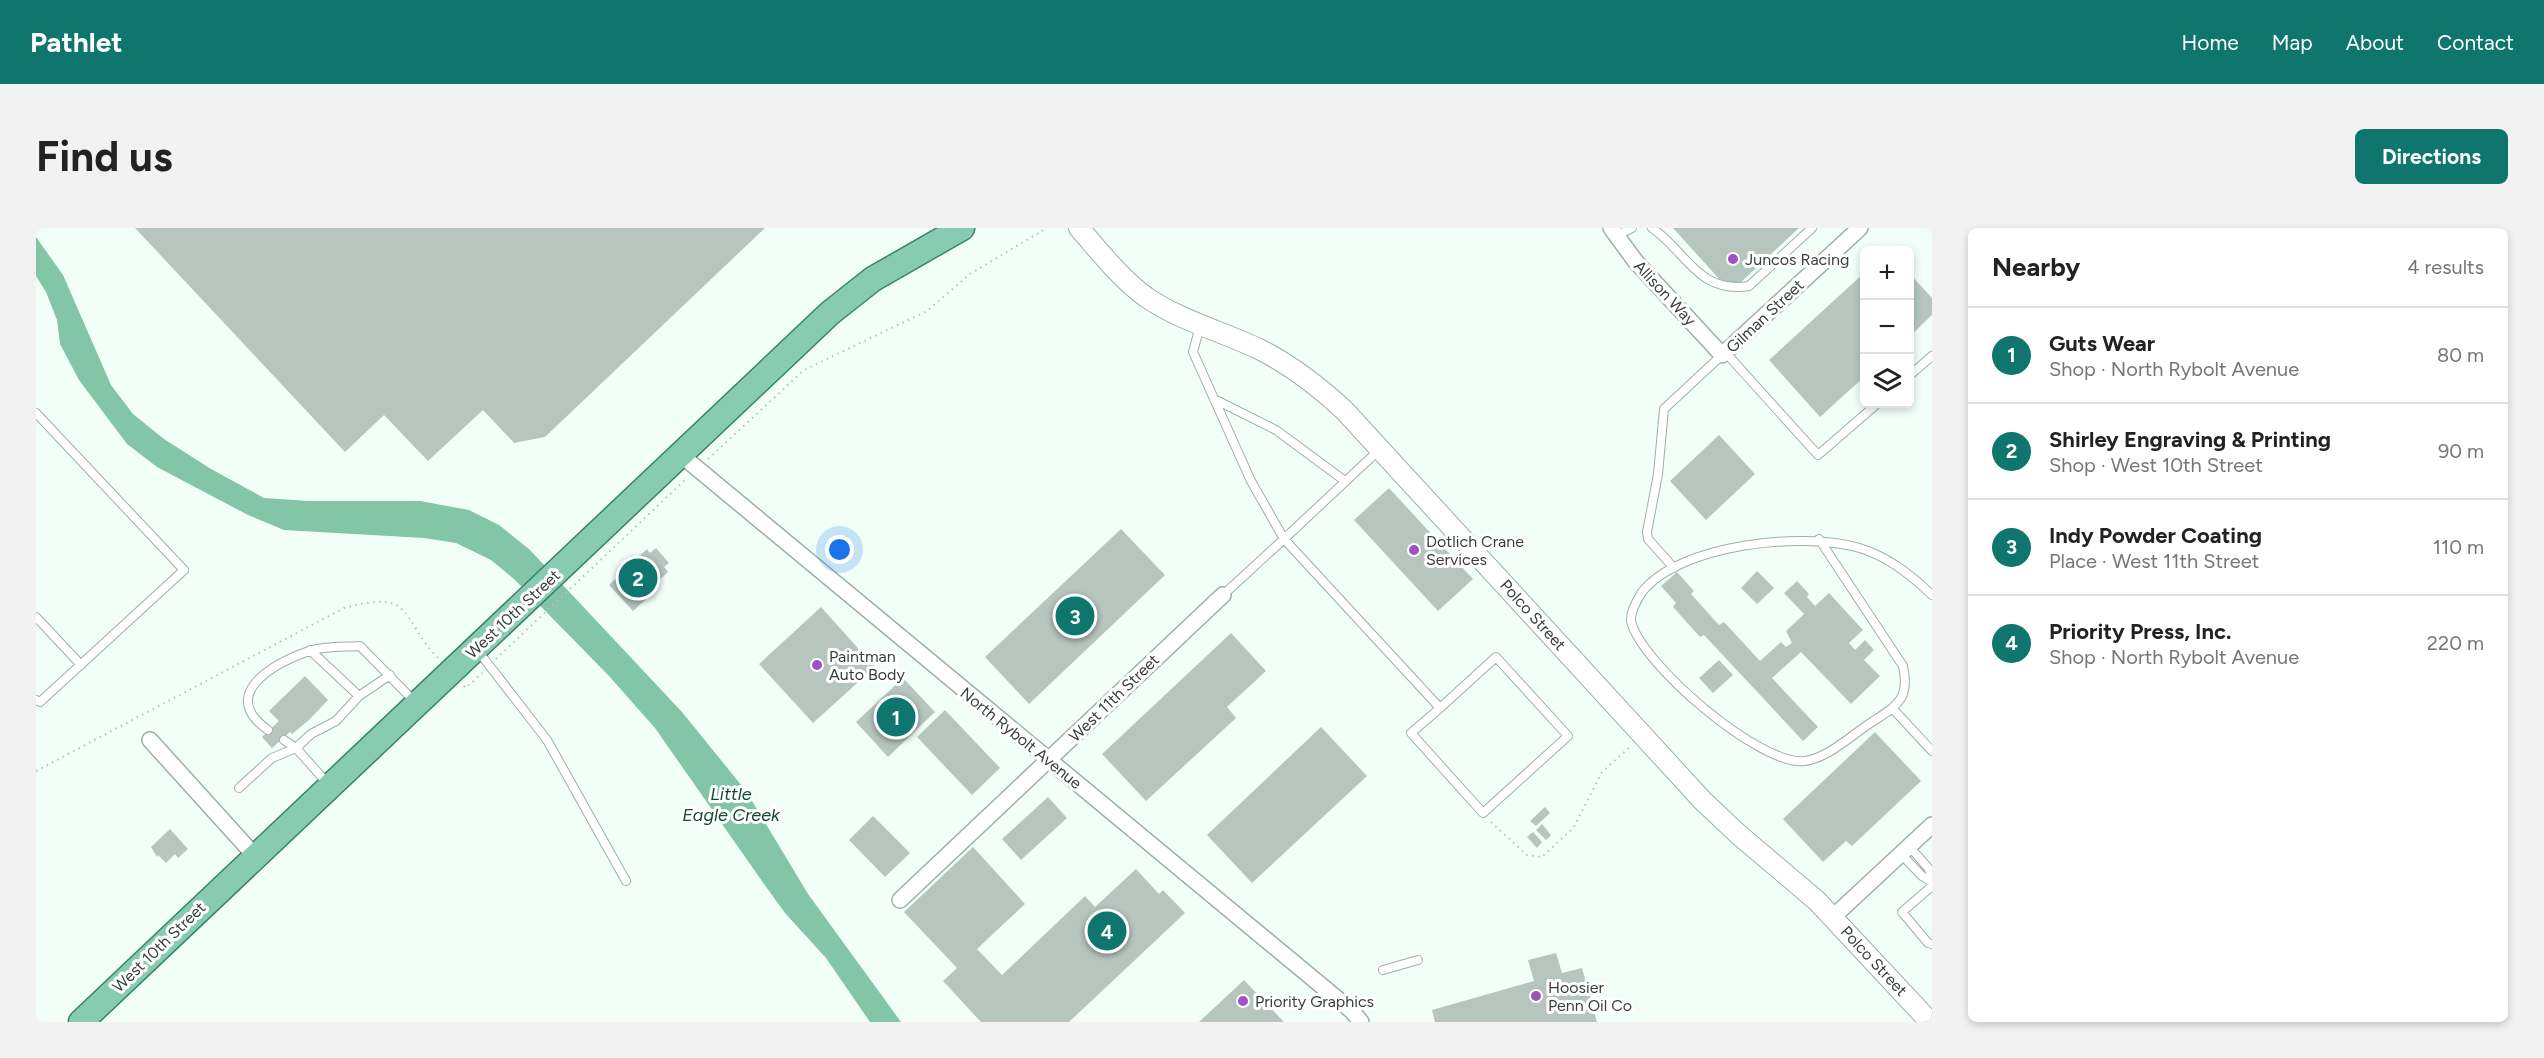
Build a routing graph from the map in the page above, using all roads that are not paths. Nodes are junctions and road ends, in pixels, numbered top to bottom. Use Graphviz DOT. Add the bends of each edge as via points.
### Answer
graph roads {
  1 [pos="962,228"];
  2 [pos="1079,228"];
  3 [pos="1632,228"];
  4 [pos="1652,228"];
  5 [pos="1812,228"];
  6 [pos="1860,228"];
  7 [pos="1613,232"];
  8 [pos="1200,326"];
  9 [pos="1724,354"];
  10 [pos="1932,356"];
  11 [pos="1914,372"];
  12 [pos="1214,399"];
  13 [pos="1872,408"];
  14 [pos="36,413"];
  15 [pos="1380,449"];
  16 [pos="689,462"];
  17 [pos="1346,482"];
  18 [pos="1284,539"];
  19 [pos="1819,539"];
  20 [pos="1674,568"];
  21 [pos="1223,595"];
  22 [pos="1932,595"];
  23 [pos="36,616"];
  24 [pos="476,648"];
  25 [pos="310,650"];
  26 [pos="81,665"];
  27 [pos="390,675"];
  28 [pos="360,696"];
  29 [pos="36,700"];
  30 [pos="417,704"];
  31 [pos="1440,708"];
  32 [pos="1893,709"];
  33 [pos="268,730"];
  34 [pos="150,740"];
  35 [pos="284,740"];
  36 [pos="296,748"];
  37 [pos="1932,751"];
  38 [pos="1048,760"];
  39 [pos="330,786"];
  40 [pos="239,788"];
  41 [pos="1932,825"];
  42 [pos="1905,850"];
  43 [pos="255,856"];
  44 [pos="1932,877"];
  45 [pos="626,881"];
  46 [pos="1932,884"];
  47 [pos="900,900"];
  48 [pos="1833,917"];
  49 [pos="1932,944"];
  50 [pos="1418,960"];
  51 [pos="1383,970"];
  52 [pos="1930,1018"];
  53 [pos="81,1022"];
  54 [pos="1361,1022"];
  1 -- 16 [label="main road, West 10th Street" via="873,279 830,313"];
  2 -- 8 [label="street, Polco Street" via="1136,289"];
  3 -- 7 [label="lane"];
  4 -- 5 [label="lane" via="1703,278 1735,288 1749,286"];
  6 -- 9 [label="street, Gilman Street"];
  7 -- 9 [label="street, Allison Way" via="1636,262"];
  8 -- 12 [label="lane" via="1193,352"];
  8 -- 15 [label="street, Polco Street" via="1256,348 1300,374 1344,411"];
  9 -- 13 [label="lane" via="1818,454"];
  9 -- 20 [label="lane" via="1664,409 1647,532 1648,539"];
  10 -- 11 [label="lane"];
  12 -- 17 [label="lane" via="1276,430"];
  12 -- 18 [label="lane" via="1251,481"];
  14 -- 26 [label="lane" via="184,570"];
  15 -- 17 [label="lane"];
  15 -- 48 [label="street, Polco Street" via="1722,820"];
  16 -- 24 [label="main road, West 10th Street" via="502,638"];
  16 -- 38 [label="street, North Rybolt Avenue"];
  17 -- 18 [label="lane"];
  18 -- 21 [label="lane"];
  18 -- 31 [label="lane"];
  19 -- 20 [label="lane" via="1756,543 1696,557"];
  19 -- 22 [label="lane" via="1857,547 1887,560"];
  19 -- 32 [label="lane" via="1903,666 1907,684"];
  20 -- 32 [label="lane" via="1644,590 1636,601 1631,618 1635,634 1693,699 1746,741 1778,758 1805,761 1823,754"];
  21 -- 38 [label="street, West 11th Street"];
  23 -- 26 [label="lane"];
  24 -- 30 [label="main road, West 10th Street"];
  24 -- 45 [label="lane" via="547,740"];
  25 -- 27 [label="lane" via="360,646"];
  25 -- 28 [label="lane"];
  25 -- 33 [label="lane" via="266,674 249,690 251,708"];
  26 -- 29 [label="lane" via="40,702"];
  27 -- 28 [label="lane"];
  27 -- 30 [label="lane"];
  28 -- 36 [label="lane" via="345,714"];
  30 -- 39 [label="main road, West 10th Street"];
  31 -- 31 [label="lane" via="1496,657 1568,736 1483,813 1411,733"];
  32 -- 37 [label="lane"];
  34 -- 43 [label="street"];
  35 -- 36 [label="lane"];
  36 -- 39 [label="lane"];
  36 -- 40 [label="lane" via="272,758"];
  38 -- 47 [label="street, West 11th Street"];
  38 -- 54 [label="street, North Rybolt Avenue"];
  39 -- 43 [label="main road, West 10th Street"];
  41 -- 42 [label="street"];
  42 -- 44 [label="lane" via="1929,869"];
  42 -- 46 [label="lane"];
  42 -- 48 [label="street"];
  43 -- 53 [label="main road, West 10th Street"];
  46 -- 49 [label="lane" via="1902,912"];
  48 -- 52 [label="street, Polco Street"];
  50 -- 51 [label="lane"];
}
